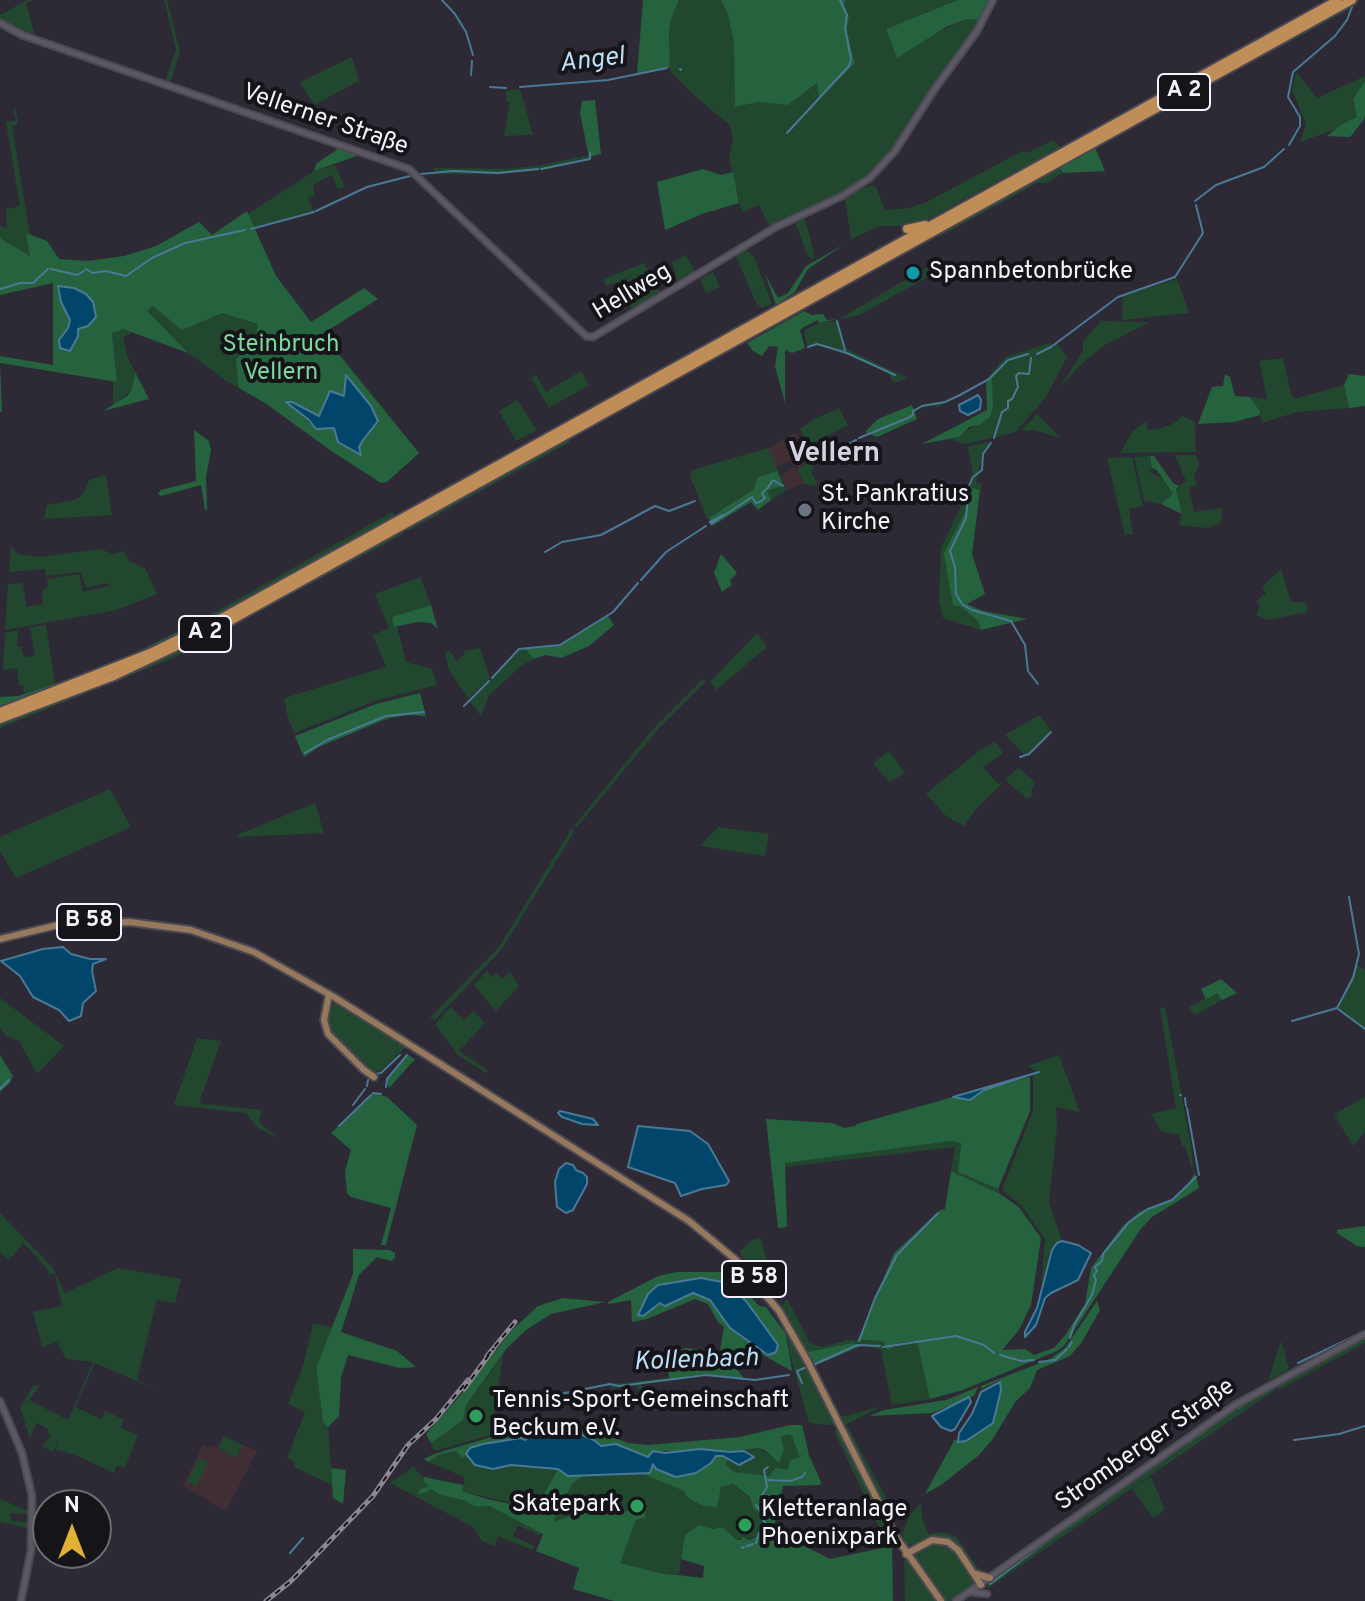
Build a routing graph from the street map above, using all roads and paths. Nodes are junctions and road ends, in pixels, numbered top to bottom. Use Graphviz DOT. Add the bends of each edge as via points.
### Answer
graph roads {
  1 [pos="993,0"];
  2 [pos="1338,0"];
  3 [pos="1352,0"];
  4 [pos="0,23"];
  5 [pos="959,216"];
  6 [pos="941,219"];
  7 [pos="907,229"];
  8 [pos="934,239"];
  9 [pos="800,291"];
  10 [pos="799,309"];
  11 [pos="778,313"];
  12 [pos="586,336"];
  13 [pos="400,523"];
  14 [pos="0,712"];
  15 [pos="0,719"];
  16 [pos="0,939"];
  17 [pos="331,995"];
  18 [pos="372,1079"];
  19 [pos="1365,1334"];
  20 [pos="0,1401"];
  21 [pos="906,1554"];
  22 [pos="973,1571"];
  23 [pos="990,1578"];
  24 [pos="981,1585"];
  25 [pos="971,1592"];
  26 [pos="987,1594"];
  27 [pos="21,1601"];
  28 [pos="941,1601"];
  29 [pos="956,1601"];
  1 -- 12 [label="main road, Hellweg" via="895,151 870,178 776,227 597,336"];
  2 -- 6 [label="highway, A 2"];
  3 -- 5 [label="highway, A 2"];
  4 -- 12 [label="main road, Vellerner Straße" via="409,169"];
  5 -- 8 [label="highway"];
  5 -- 11 [label="highway, A 2"];
  6 -- 7 [label="highway"];
  6 -- 11 [label="highway, A 2"];
  9 -- 11 [label="highway"];
  10 -- 11 [label="highway"];
  11 -- 13 [label="highway, A 2"];
  13 -- 14 [label="highway, A 2" via="184,637"];
  13 -- 15 [label="highway, A 2" via="176,648"];
  16 -- 17 [label="main road, B 58" via="81,922 141,922 191,930 254,952"];
  17 -- 18 [label="main road" via="324,1015 326,1030"];
  17 -- 21 [label="main road, B 58" via="689,1221 736,1260 779,1311"];
  19 -- 23 [label="main road, Stromberger Straße" via="1235,1405"];
  20 -- 27 [label="main road" via="32,1496 31,1550"];
  21 -- 22 [label="main road" via="943,1540"];
  21 -- 28 [label="main road, B 58"];
  22 -- 23 [label="main road"];
  22 -- 24 [label="main road"];
  23 -- 24 [label="main road, Stromberger Straße"];
  24 -- 25 [label="main road, Stromberger Straße"];
  25 -- 26 [label="main road"];
  25 -- 29 [label="main road, Stromberger Straße"];
}
